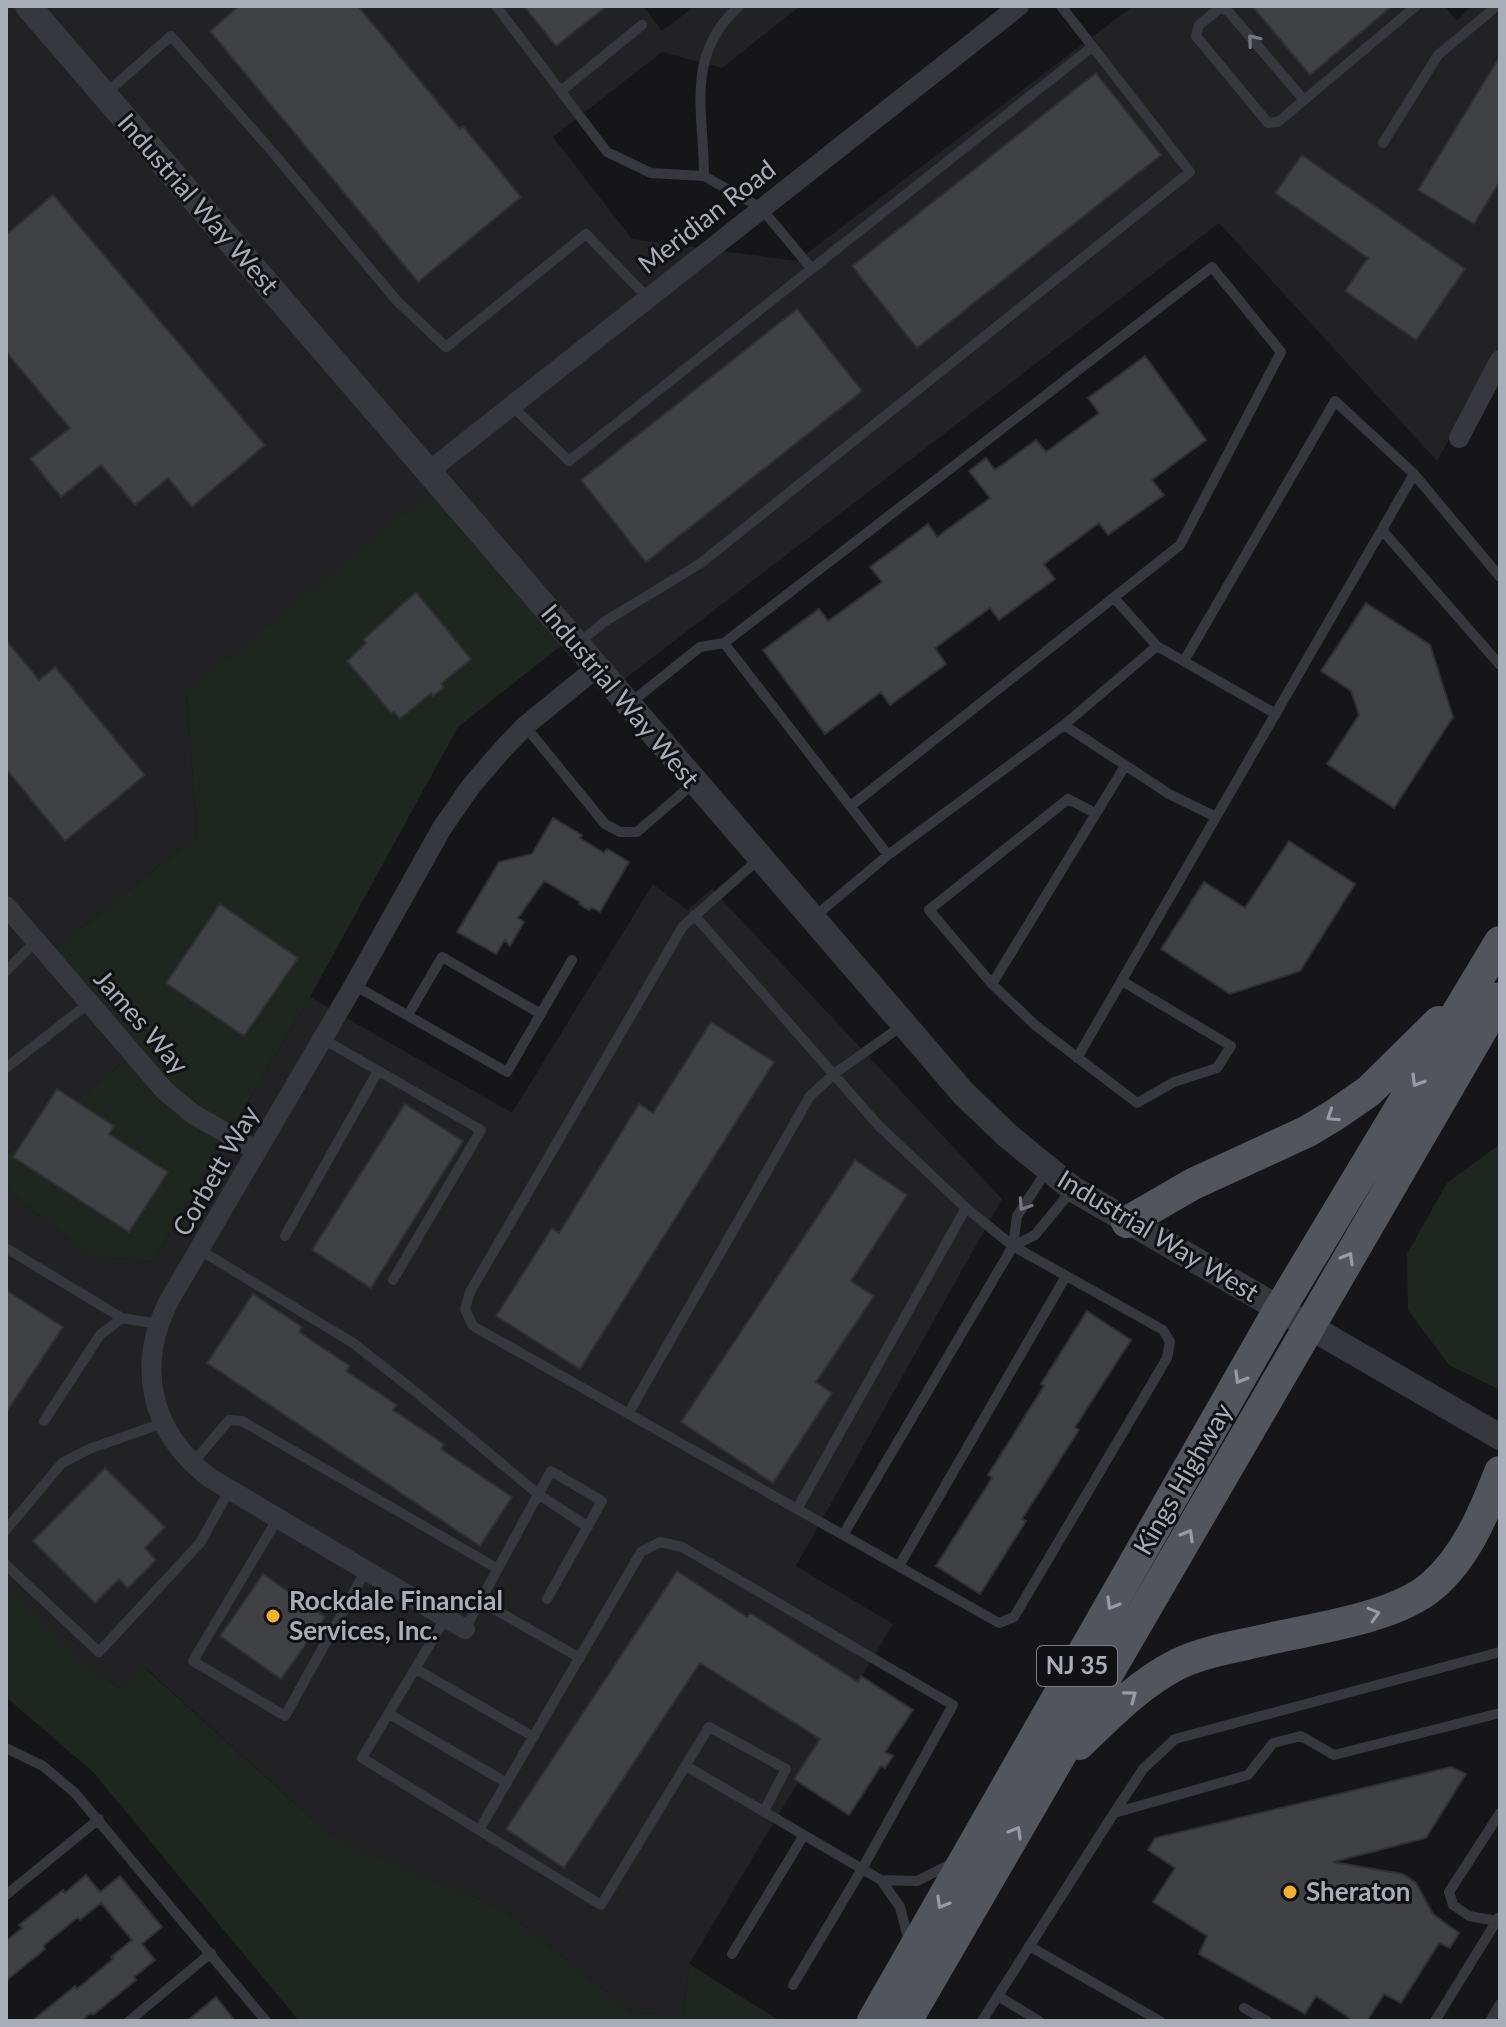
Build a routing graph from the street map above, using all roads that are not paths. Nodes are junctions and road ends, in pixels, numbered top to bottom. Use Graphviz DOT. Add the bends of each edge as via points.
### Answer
graph roads {
  1 [pos="496,6"];
  2 [pos="739,6"];
  3 [pos="1019,6"];
  4 [pos="1061,6"];
  5 [pos="1416,6"];
  6 [pos="1497,6"];
  7 [pos="33,7"];
  8 [pos="642,25"];
  9 [pos="1092,47"];
  10 [pos="561,91"];
  11 [pos="104,95"];
  12 [pos="1304,100"];
  13 [pos="1383,143"];
  14 [pos="704,176"];
  15 [pos="761,208"];
  16 [pos="811,268"];
  17 [pos="647,297"];
  18 [pos="1500,360"];
  19 [pos="511,405"];
  20 [pos="1459,438"];
  21 [pos="429,471"];
  22 [pos="1414,474"];
  23 [pos="1382,530"];
  24 [pos="1500,577"];
  25 [pos="1115,599"];
  26 [pos="724,643"];
  27 [pos="577,644"];
  28 [pos="1157,646"];
  29 [pos="1184,661"];
  30 [pos="1500,665"];
  31 [pos="595,669"];
  32 [pos="627,706"];
  33 [pos="1276,714"];
  34 [pos="1064,725"];
  35 [pos="525,726"];
  36 [pos="1125,766"];
  37 [pos="694,783"];
  38 [pos="852,805"];
  39 [pos="1095,813"];
  40 [pos="1216,817"];
  41 [pos="888,855"];
  42 [pos="759,859"];
  43 [pos="6,906"];
  44 [pos="694,915"];
  45 [pos="812,919"];
  46 [pos="36,941"];
  47 [pos="1500,942"];
  48 [pos="572,960"];
  49 [pos="6,971"];
  50 [pos="1122,981"];
  51 [pos="992,984"];
  52 [pos="354,985"];
  53 [pos="1486,994"];
  54 [pos="89,1003"];
  55 [pos="541,1014"];
  56 [pos="408,1015"];
  57 [pos="903,1025"];
  58 [pos="323,1039"];
  59 [pos="1077,1058"];
  60 [pos="6,1068"];
  61 [pos="378,1071"];
  62 [pos="834,1074"];
  63 [pos="256,1150"];
  64 [pos="1048,1169"];
  65 [pos="1073,1189"];
  66 [pos="966,1208"];
  67 [pos="1127,1222"];
  68 [pos="285,1236"];
  69 [pos="1013,1246"];
  70 [pos="6,1248"];
  71 [pos="200,1250"];
  72 [pos="1066,1276"];
  73 [pos="393,1280"];
  74 [pos="1279,1310"];
  75 [pos="122,1318"];
  76 [pos="158,1324"];
  77 [pos="1309,1326"];
  78 [pos="628,1414"];
  79 [pos="44,1421"];
  80 [pos="163,1423"];
  81 [pos="1500,1437"];
  82 [pos="192,1464"];
  83 [pos="1500,1472"];
  84 [pos="230,1489"];
  85 [pos="538,1494"];
  86 [pos="797,1509"];
  87 [pos="1491,1511"];
  88 [pos="278,1518"];
  89 [pos="588,1527"];
  90 [pos="6,1530"];
  91 [pos="843,1535"];
  92 [pos="6,1565"];
  93 [pos="899,1566"];
  94 [pos="498,1569"];
  95 [pos="366,1570"];
  96 [pos="547,1599"];
  97 [pos="480,1601"];
  98 [pos="446,1617"];
  99 [pos="465,1629"];
  100 [pos="1500,1652"];
  101 [pos="580,1658"];
  102 [pos="416,1669"];
  103 [pos="1500,1713"];
  104 [pos="389,1714"];
  105 [pos="534,1737"];
  106 [pos="6,1748"];
  107 [pos="686,1766"];
  108 [pos="1053,1768"];
  109 [pos="507,1783"];
  110 [pos="764,1811"];
  111 [pos="1114,1813"];
  112 [pos="1500,1813"];
  113 [pos="99,1819"];
  114 [pos="479,1830"];
  115 [pos="804,1835"];
  116 [pos="969,1855"];
  117 [pos="862,1869"];
  118 [pos="881,1880"];
  119 [pos="6,1895"];
  120 [pos="1498,1918"];
  121 [pos="1029,1946"];
  122 [pos="211,1953"];
  123 [pos="732,1954"];
  124 [pos="912,1956"];
  125 [pos="793,1985"];
  126 [pos="998,1996"];
  127 [pos="1500,2004"];
  128 [pos="1244,2008"];
  129 [pos="913,2017"];
  130 [pos="129,2021"];
  131 [pos="266,2021"];
  132 [pos="873,2021"];
  133 [pos="982,2021"];
  134 [pos="1039,2021"];
  135 [pos="1160,2021"];
  136 [pos="1267,2021"];
  137 [pos="1435,2021"];
  138 [pos="1490,2021"];
  1 -- 10 [label="lane"];
  2 -- 14 [label="lane" via="719,25 701,80"];
  3 -- 15 [label="street, Meridian Road"];
  4 -- 9 [label="lane"];
  5 -- 12 [label="lane"];
  6 -- 13 [label="lane" via="1438,55"];
  7 -- 11 [label="street, Industrial Way West"];
  8 -- 10 [label="lane"];
  9 -- 16 [label="lane"];
  9 -- 27 [label="lane" via="1190,172 701,563"];
  10 -- 14 [label="lane" via="607,152 651,173"];
  11 -- 17 [label="lane" via="171,36 397,301 446,347 586,234"];
  11 -- 21 [label="street, Industrial Way West"];
  12 -- 12 [label="lane, one-way" via="1228,11 1220,8 1199,25 1196,36 1268,123 1278,122"];
  14 -- 15 [label="lane"];
  15 -- 16 [label="lane"];
  15 -- 17 [label="street, Meridian Road"];
  16 -- 19 [label="lane" via="569,461"];
  17 -- 19 [label="street, Meridian Road"];
  18 -- 20 [label="street"];
  19 -- 21 [label="street, Meridian Road"];
  21 -- 27 [label="street, Industrial Way West"];
  22 -- 23 [label="lane"];
  22 -- 24 [label="lane"];
  22 -- 29 [label="lane" via="1335,401"];
  23 -- 30 [label="lane"];
  23 -- 33 [label="lane"];
  25 -- 26 [label="lane" via="1180,545 1281,352 1212,267"];
  25 -- 28 [label="lane"];
  25 -- 38 [label="lane"];
  26 -- 32 [label="lane" via="700,647"];
  26 -- 38 [label="lane"];
  27 -- 31 [label="street, Industrial Way West"];
  28 -- 29 [label="lane"];
  28 -- 34 [label="lane"];
  29 -- 33 [label="lane"];
  31 -- 32 [label="street, Industrial Way West"];
  31 -- 35 [label="street, Corbett Way"];
  32 -- 37 [label="street, Industrial Way West"];
  33 -- 40 [label="lane"];
  34 -- 36 [label="lane"];
  34 -- 41 [label="lane"];
  35 -- 37 [label="lane" via="605,824 620,832 637,832"];
  35 -- 52 [label="street, Corbett Way" via="471,786 442,828"];
  36 -- 39 [label="lane"];
  36 -- 40 [label="lane"];
  37 -- 42 [label="street, Industrial Way West"];
  38 -- 41 [label="lane"];
  39 -- 51 [label="lane"];
  39 -- 51 [label="lane" via="1068,799 929,910"];
  40 -- 50 [label="lane"];
  41 -- 45 [label="lane"];
  42 -- 44 [label="lane"];
  42 -- 45 [label="street, Industrial Way West"];
  43 -- 46 [label="street, James Way"];
  44 -- 62 [label="lane"];
  44 -- 78 [label="lane" via="470,1292 465,1309 473,1326"];
  45 -- 57 [label="street, Industrial Way West"];
  46 -- 49 [label="lane"];
  46 -- 54 [label="street, James Way"];
  47 -- 53 [label="main road, Kings Highway / NJ 35"];
  48 -- 55 [label="lane"];
  50 -- 59 [label="lane"];
  50 -- 59 [label="lane" via="1231,1046 1217,1068 1174,1082 1137,1103"];
  51 -- 59 [label="lane"];
  52 -- 56 [label="lane"];
  52 -- 58 [label="street, Corbett Way"];
  53 -- 67 [label="main road, one-way" via="1336,1114"];
  53 -- 74 [label="main road, Kings Highway / NJ 35, one-way"];
  77 -- 53 [label="main road, Kings Highway / NJ 35, one-way"];
  54 -- 60 [label="lane"];
  54 -- 63 [label="street, James Way" via="180,1104"];
  55 -- 56 [label="lane" via="442,957"];
  55 -- 56 [label="lane" via="507,1072"];
  57 -- 62 [label="lane"];
  57 -- 64 [label="street, Industrial Way West" via="964,1094"];
  58 -- 61 [label="lane"];
  58 -- 63 [label="street, Corbett Way"];
  61 -- 68 [label="lane"];
  61 -- 73 [label="lane" via="481,1130"];
  62 -- 66 [label="lane" via="879,1126"];
  62 -- 78 [label="lane" via="810,1096"];
  63 -- 71 [label="street, Corbett Way"];
  64 -- 65 [label="street, Industrial Way West"];
  64 -- 69 [label="lane, one-way" via="1017,1216"];
  65 -- 67 [label="street, Industrial Way West"];
  65 -- 69 [label="lane" via="1035,1235"];
  66 -- 69 [label="lane"];
  66 -- 86 [label="lane"];
  67 -- 74 [label="street, Industrial Way West"];
  69 -- 72 [label="lane"];
  69 -- 91 [label="lane"];
  70 -- 75 [label="lane"];
  71 -- 76 [label="street, Corbett Way"];
  71 -- 85 [label="lane" via="353,1343"];
  72 -- 93 [label="lane"];
  72 -- 93 [label="lane" via="1163,1330 1170,1342 1167,1358 1014,1617 999,1623"];
  74 -- 77 [label="street, Industrial Way West"];
  74 -- 116 [label="main road, Kings Highway / NJ 35, one-way"];
  75 -- 76 [label="lane"];
  75 -- 79 [label="lane" via="100,1335"];
  76 -- 80 [label="street, Corbett Way" via="151,1378"];
  77 -- 81 [label="street, Industrial Way West"];
  108 -- 77 [label="main road, Kings Highway / NJ 35, one-way"];
  78 -- 86 [label="lane"];
  80 -- 82 [label="street, Corbett Way"];
  80 -- 90 [label="lane" via="62,1463"];
  82 -- 84 [label="street, Corbett Way"];
  82 -- 94 [label="lane" via="229,1420 242,1421"];
  83 -- 87 [label="main road"];
  84 -- 88 [label="street, Corbett Way"];
  84 -- 92 [label="lane" via="200,1543 99,1652"];
  85 -- 89 [label="lane"];
  85 -- 89 [label="lane" via="551,1471 602,1501"];
  85 -- 94 [label="lane"];
  86 -- 91 [label="lane"];
  108 -- 87 [label="main road, one-way" via="1127,1698 1178,1664 1374,1614 1413,1599 1447,1570"];
  88 -- 95 [label="street, Corbett Way"];
  88 -- 95 [label="lane" via="193,1661 285,1716"];
  89 -- 96 [label="lane"];
  91 -- 93 [label="lane"];
  94 -- 97 [label="lane"];
  95 -- 98 [label="street, Corbett Way"];
  97 -- 99 [label="lane"];
  97 -- 101 [label="lane"];
  98 -- 99 [label="street, Corbett Way"];
  98 -- 102 [label="lane"];
  100 -- 111 [label="lane" via="1175,1739 1143,1769"];
  101 -- 105 [label="lane"];
  101 -- 117 [label="lane" via="641,1552 660,1542 682,1547 953,1705"];
  102 -- 104 [label="lane"];
  102 -- 105 [label="lane"];
  103 -- 111 [label="lane" via="1334,1755 1301,1736 1273,1743 1248,1775"];
  104 -- 109 [label="lane"];
  104 -- 114 [label="lane" via="362,1758"];
  105 -- 109 [label="lane"];
  106 -- 113 [label="lane" via="59,1777"];
  107 -- 110 [label="lane"];
  107 -- 110 [label="lane" via="709,1727 786,1769"];
  107 -- 114 [label="lane" via="601,1905"];
  129 -- 108 [label="main road, Kings Highway / NJ 35, one-way"];
  109 -- 114 [label="lane"];
  110 -- 115 [label="lane"];
  111 -- 121 [label="lane"];
  112 -- 120 [label="lane" via="1449,1892 1453,1905 1469,1916"];
  113 -- 119 [label="lane"];
  113 -- 122 [label="lane"];
  115 -- 117 [label="lane"];
  115 -- 123 [label="lane"];
  116 -- 118 [label="lane" via="917,1881"];
  116 -- 124 [label="main road, Kings Highway / NJ 35, one-way"];
  117 -- 118 [label="lane"];
  117 -- 125 [label="lane"];
  118 -- 124 [label="lane" via="900,1907"];
  120 -- 137 [label="lane"];
  121 -- 126 [label="lane"];
  121 -- 135 [label="lane"];
  122 -- 130 [label="lane"];
  122 -- 131 [label="lane"];
  124 -- 132 [label="main road, Kings Highway / NJ 35"];
  126 -- 133 [label="lane"];
  126 -- 134 [label="lane"];
  127 -- 138 [label="lane"];
  128 -- 136 [label="lane"];
}
